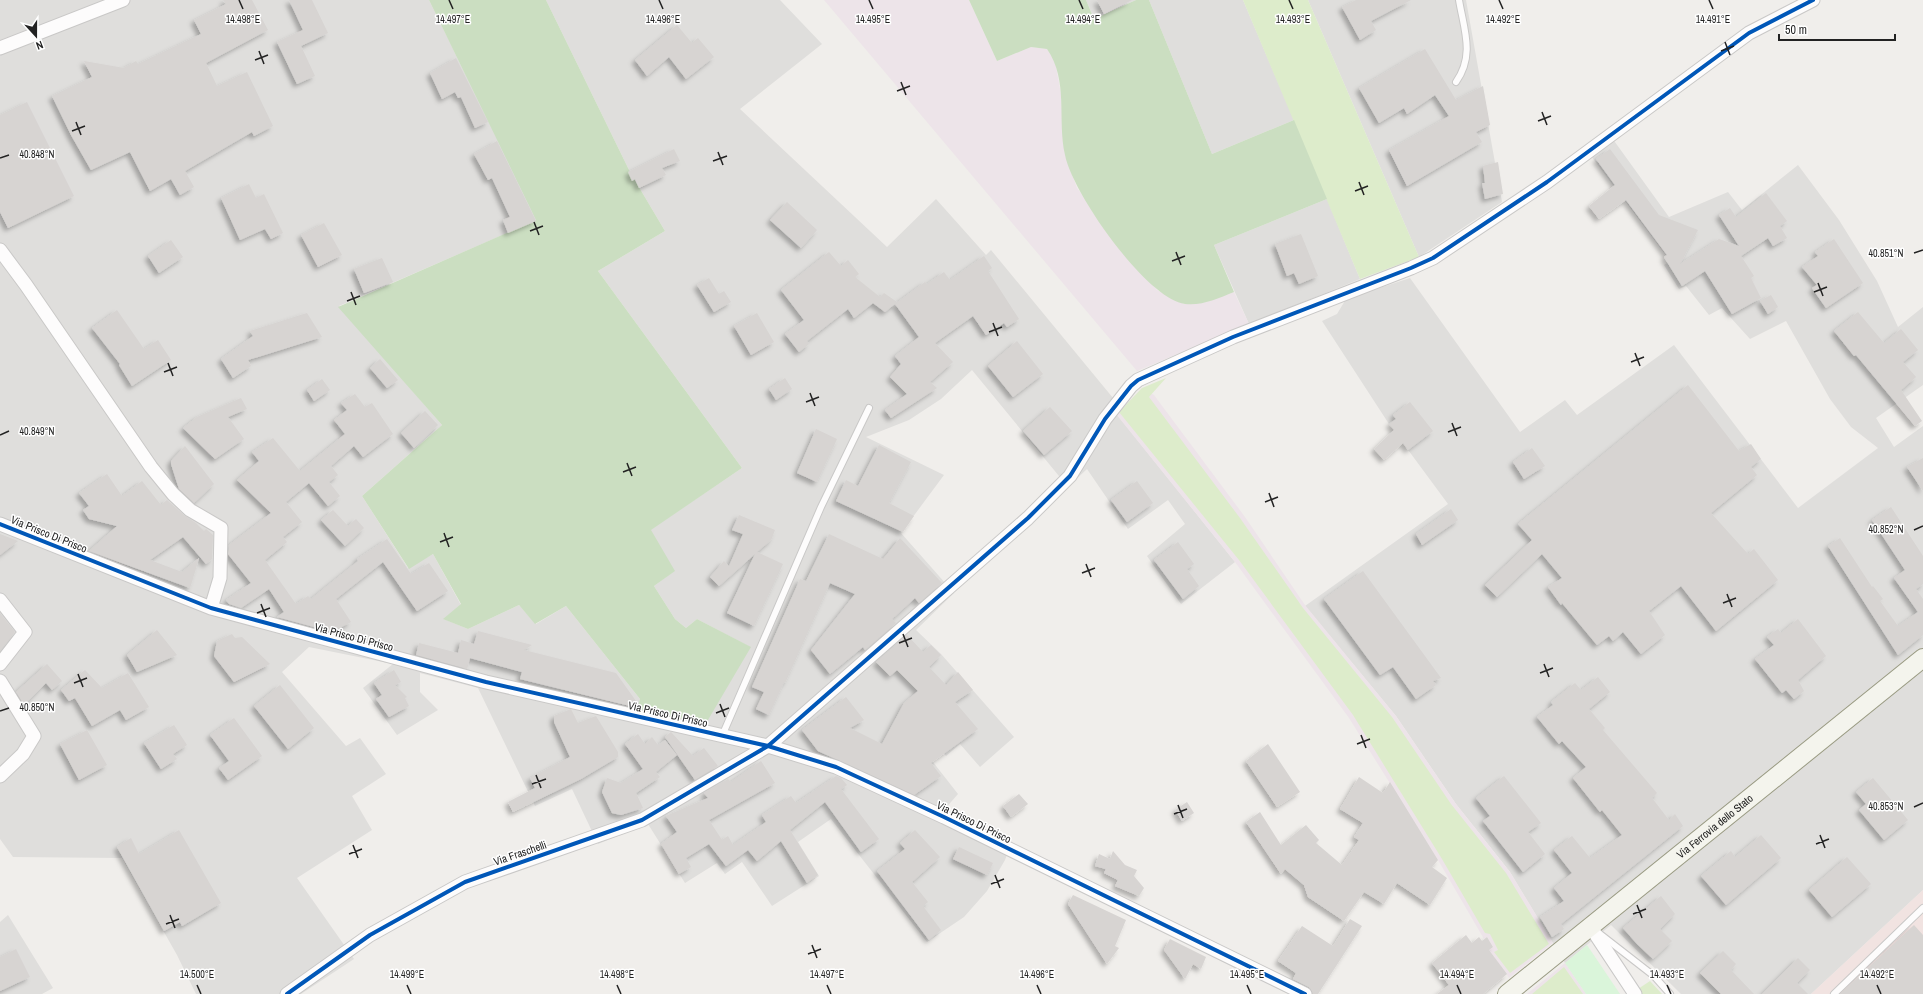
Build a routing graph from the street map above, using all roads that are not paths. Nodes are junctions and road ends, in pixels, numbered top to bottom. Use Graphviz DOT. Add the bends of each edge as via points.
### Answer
graph roads {
  1 [pos="123,0"];
  2 [pos="1459,0"];
  3 [pos="1813,0"];
  4 [pos="0,48"];
  5 [pos="1456,82"];
  6 [pos="0,250"];
  7 [pos="868,408"];
  8 [pos="0,524"];
  9 [pos="0,600"];
  10 [pos="211,608"];
  11 [pos="1923,658"];
  12 [pos="0,664"];
  13 [pos="0,681"];
  14 [pos="722,736"];
  15 [pos="768,746"];
  16 [pos="0,776"];
  17 [pos="1923,908"];
  18 [pos="1590,926"];
  19 [pos="287,994"];
  20 [pos="1305,994"];
  21 [pos="1507,994"];
  22 [pos="1635,994"];
  23 [pos="1670,994"];
  24 [pos="1834,994"];
  1 -- 4 [label="street"];
  2 -- 5 [label="lane" via="1468,53 1464,71"];
  3 -- 15 [label="street, Via Fraschelli" via="1749,33 1547,182 1433,258 1233,337 1138,380 1106,420 1070,476 1028,518"];
  6 -- 10 [label="street" via="151,467 190,510 221,528 220,578"];
  7 -- 14 [label="lane" via="821,507"];
  8 -- 10 [label="street, Via Prisco Di Prisco"];
  9 -- 12 [label="street" via="25,632"];
  10 -- 14 [label="street, Via Prisco Di Prisco" via="486,682"];
  11 -- 18 [label="main road, Via Ferrovia dello Stato"];
  13 -- 16 [label="street" via="34,736 23,754"];
  14 -- 15 [label="street, Via Prisco Di Prisco"];
  15 -- 19 [label="street, Via Fraschelli" via="642,820 465,882 370,935"];
  15 -- 20 [label="street, Via Prisco Di Prisco" via="836,767"];
  17 -- 24 [label="lane"];
  18 -- 21 [label="main road, Via Ferrovia dello Stato"];
  18 -- 22 [label="street"];
  18 -- 23 [label="lane" via="1654,976"];
}
